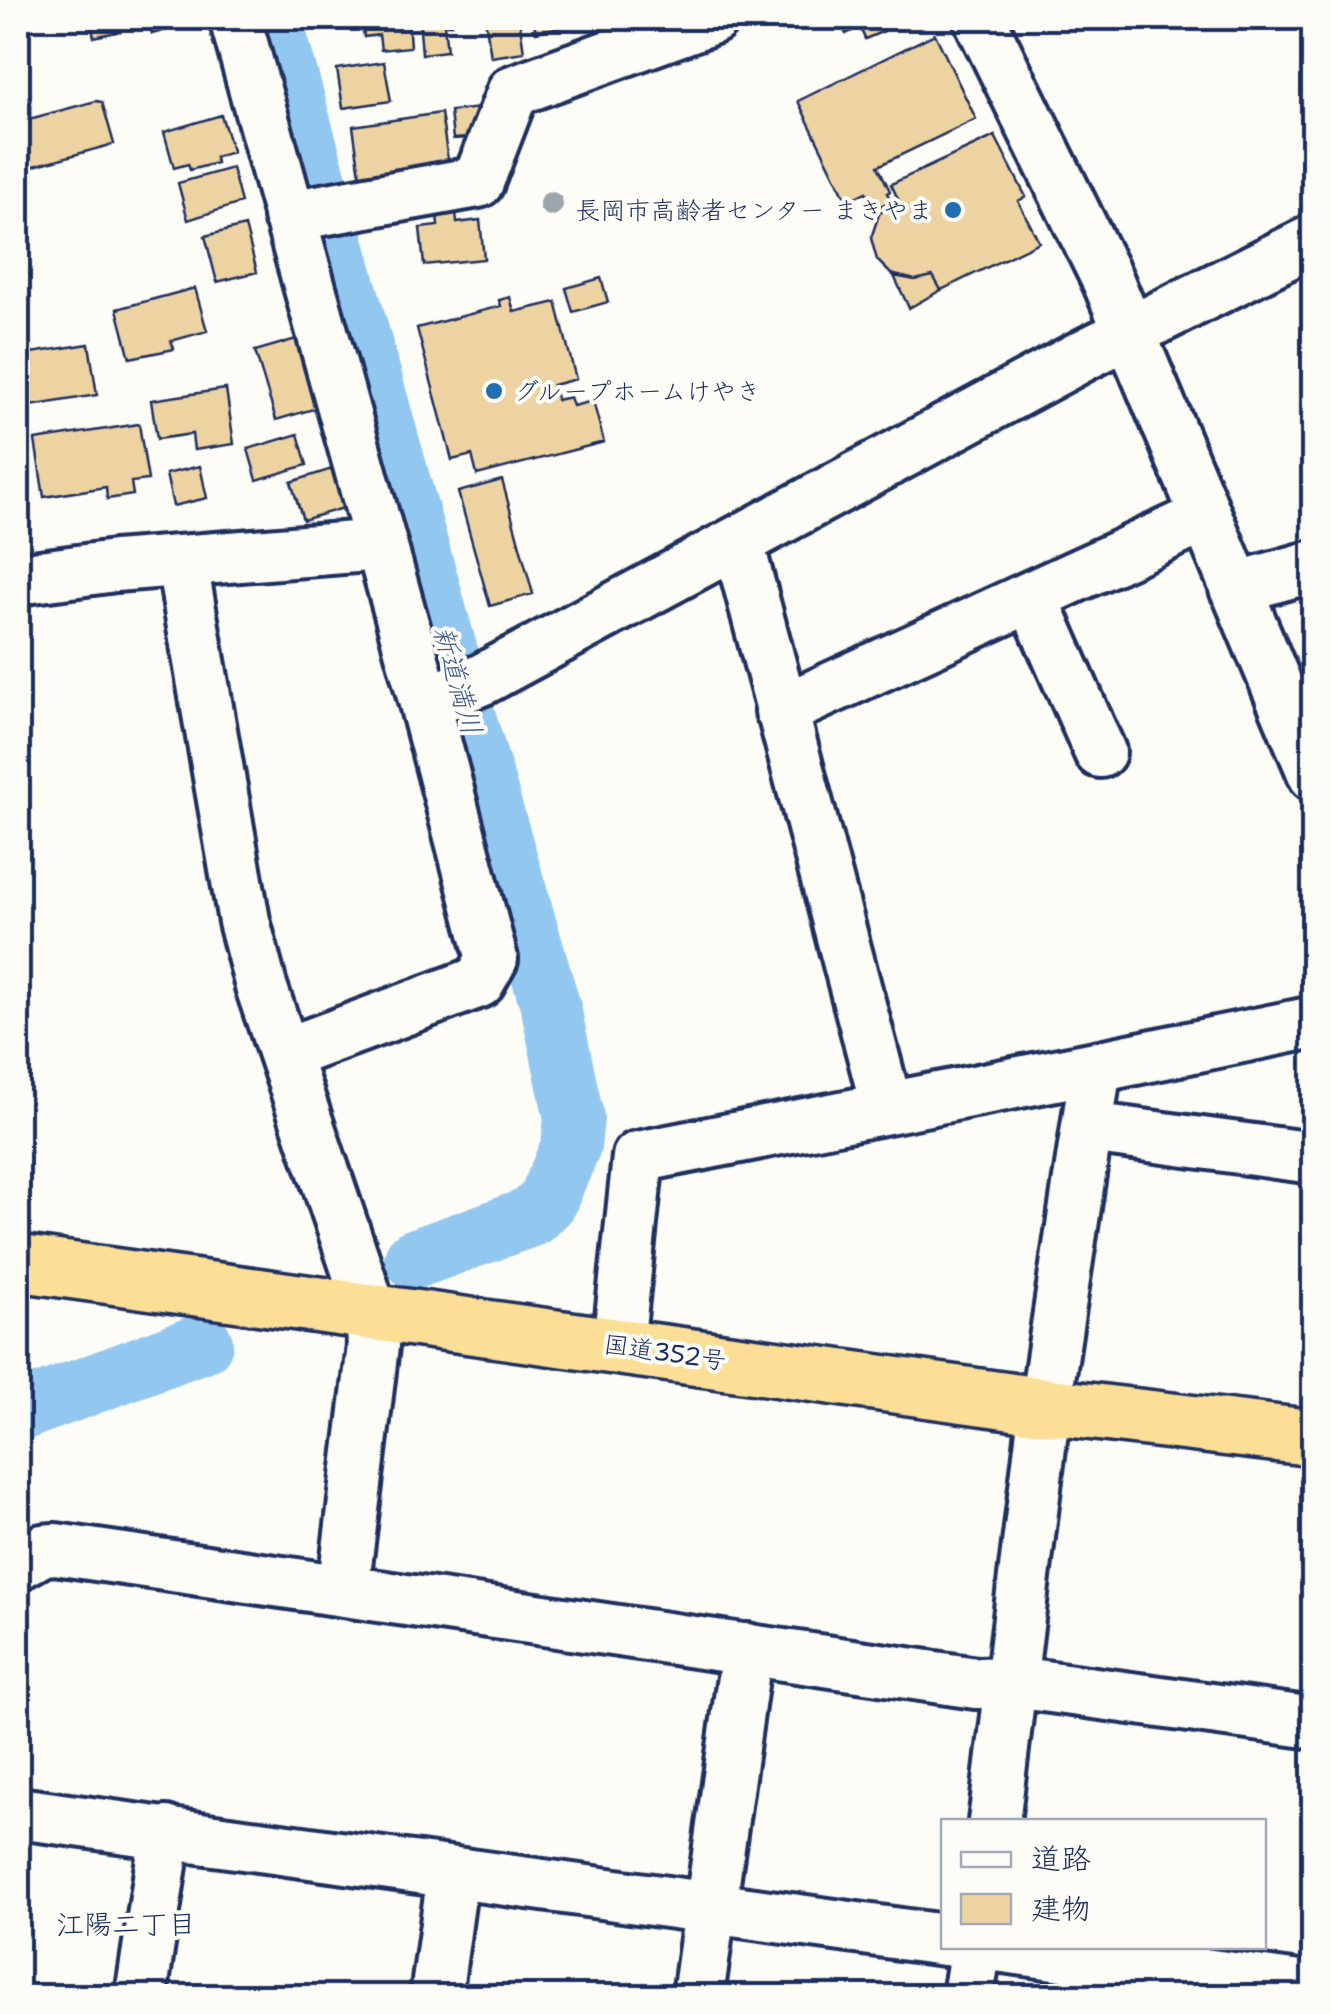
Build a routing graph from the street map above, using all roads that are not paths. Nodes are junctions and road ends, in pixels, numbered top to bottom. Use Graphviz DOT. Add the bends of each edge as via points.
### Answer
graph roads {
  1 [pos="235,18"];
  2 [pos="714,18"];
  3 [pos="979,18"];
  4 [pos="298,214"];
  5 [pos="1314,240"];
  6 [pos="1130,332"];
  7 [pos="1205,517"];
  8 [pos="738,542"];
  9 [pos="380,545"];
  10 [pos="182,563"];
  11 [pos="1314,566"];
  12 [pos="18,579"];
  13 [pos="1235,588"];
  14 [pos="1032,597"];
  15 [pos="430,701"];
  16 [pos="782,711"];
  17 [pos="1100,752"];
  18 [pos="1314,776"];
  19 [pos="1314,1022"];
  20 [pos="285,1054"];
  21 [pos="1096,1067"];
  22 [pos="887,1108"];
  23 [pos="1089,1128"];
  24 [pos="1314,1158"];
  25 [pos="18,1263"];
  26 [pos="370,1312"];
  27 [pos="618,1346"];
  28 [pos="1045,1406"];
  29 [pos="1314,1438"];
  30 [pos="18,1564"];
  31 [pos="343,1591"];
  32 [pos="747,1649"];
  33 [pos="1014,1682"];
  34 [pos="1314,1723"];
  35 [pos="18,1814"];
  36 [pos="994,1819"];
  37 [pos="166,1832"];
  38 [pos="453,1874"];
  39 [pos="711,1910"];
  40 [pos="941,1940"];
  41 [pos="976,1949"];
  42 [pos="1014,1949"];
  43 [pos="1259,1989"];
  44 [pos="1314,1989"];
  45 [pos="140,1996"];
  46 [pos="436,1996"];
  47 [pos="698,1996"];
  48 [pos="968,1996"];
  1 -- 4 [label="street"];
  2 -- 4 [label="street" via="512,91 478,182"];
  3 -- 6 [label="street"];
  4 -- 9 [label="street"];
  5 -- 6 [label="street"];
  6 -- 7 [label="street"];
  6 -- 8 [label="street"];
  7 -- 13 [label="street"];
  7 -- 14 [label="street"];
  8 -- 15 [label="street"];
  8 -- 16 [label="street"];
  9 -- 10 [label="street"];
  9 -- 15 [label="street"];
  10 -- 12 [label="street"];
  10 -- 20 [label="street" via="235,880"];
  11 -- 13 [label="street"];
  13 -- 18 [label="street"];
  14 -- 16 [label="street"];
  14 -- 17 [label="street"];
  15 -- 20 [label="street" via="492,958 479,982"];
  16 -- 22 [label="street"];
  19 -- 21 [label="street"];
  20 -- 26 [label="street"];
  21 -- 22 [label="street"];
  21 -- 23 [label="street"];
  22 -- 27 [label="street" via="638,1157"];
  23 -- 24 [label="street"];
  23 -- 28 [label="street"];
  25 -- 26 [label="highway, 国道352号"];
  26 -- 27 [label="highway, 国道352号"];
  26 -- 31 [label="street" via="373,1346"];
  27 -- 28 [label="highway, 国道352号"];
  28 -- 29 [label="highway, 国道352号"];
  28 -- 33 [label="street"];
  30 -- 31 [label="street" via="55,1549"];
  31 -- 32 [label="street"];
  32 -- 33 [label="street" via="976,1683"];
  32 -- 39 [label="street"];
  33 -- 34 [label="street"];
  33 -- 36 [label="street"];
  35 -- 37 [label="street"];
  37 -- 38 [label="street"];
  37 -- 45 [label="street"];
  38 -- 39 [label="street"];
  38 -- 46 [label="street"];
  39 -- 40 [label="street"];
  39 -- 47 [label="street"];
  41 -- 48 [label="street"];
  42 -- 43 [label="street"];
  43 -- 44 [label="street"];
}
